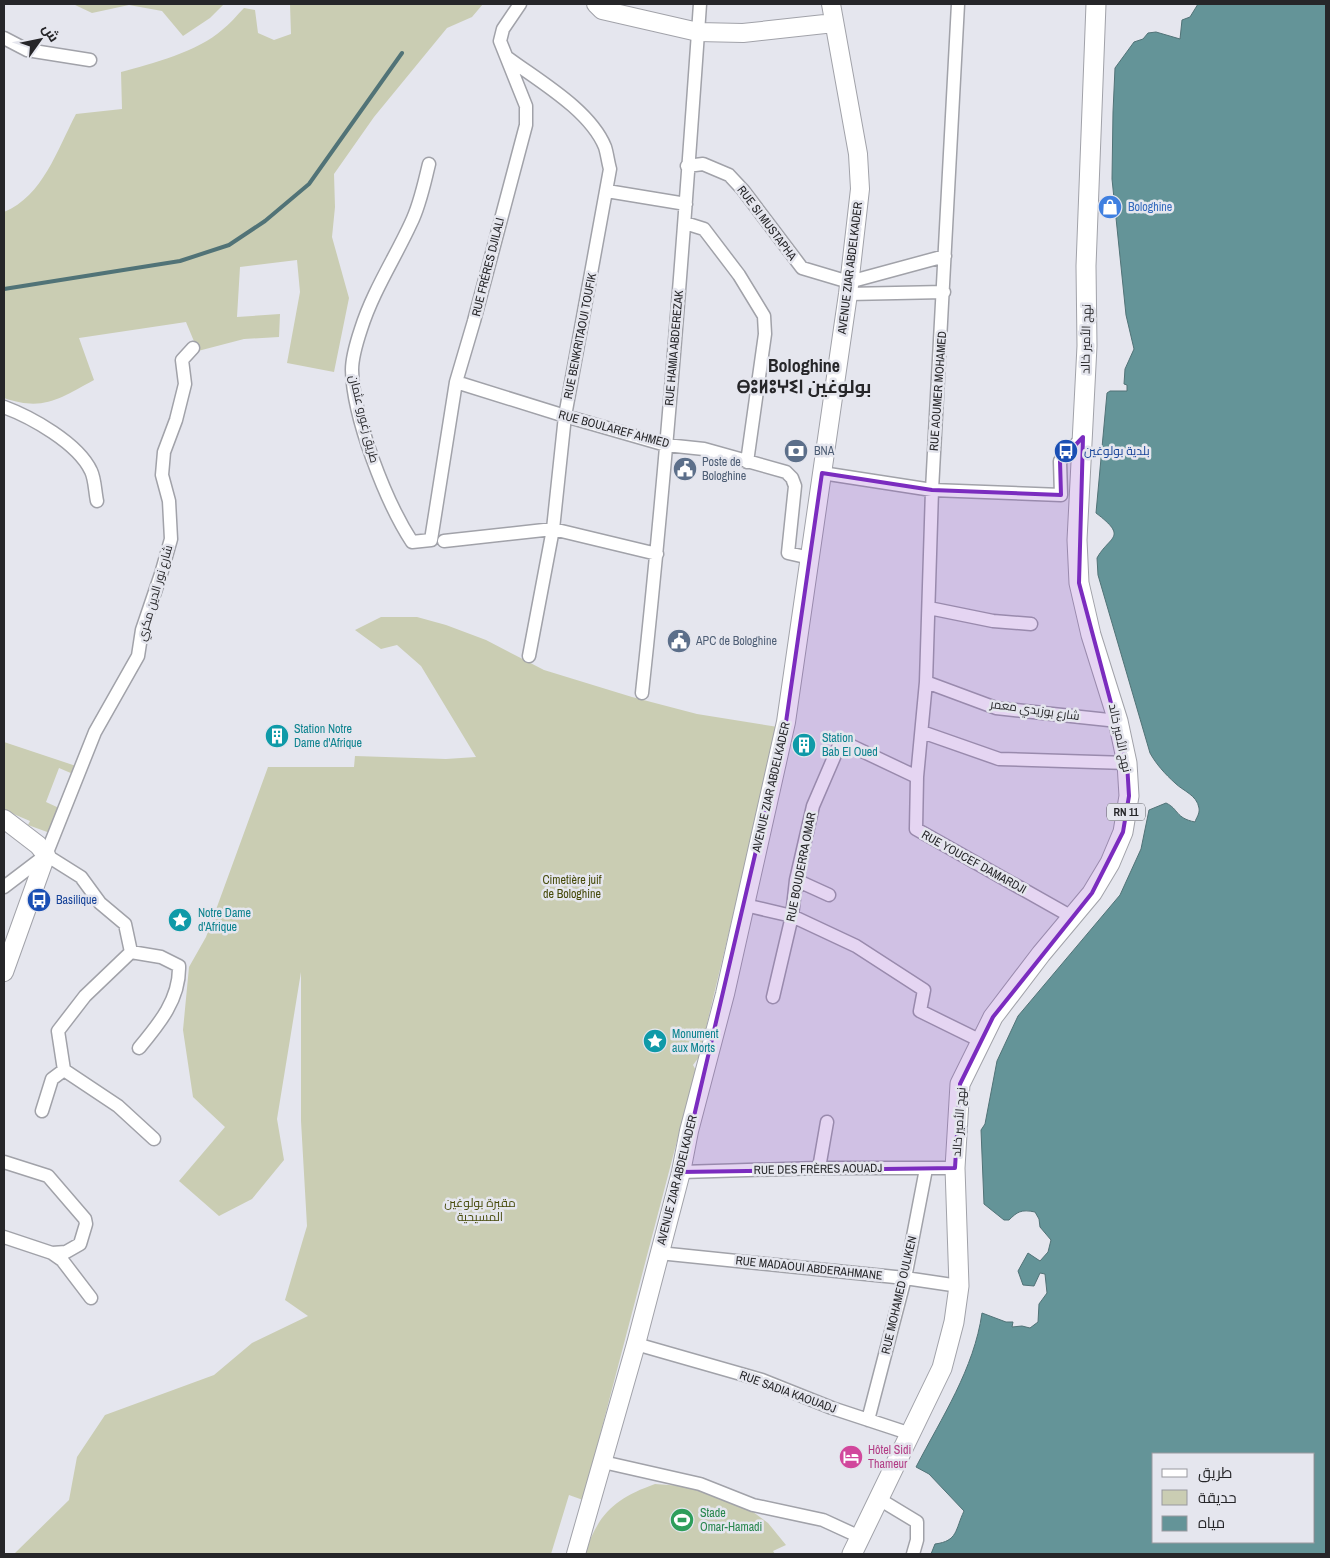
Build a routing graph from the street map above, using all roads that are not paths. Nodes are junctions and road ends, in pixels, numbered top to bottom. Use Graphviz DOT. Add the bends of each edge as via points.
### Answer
graph roads {
  1 [pos="520,4"];
  2 [pos="596,4"];
  3 [pos="700,4"];
  4 [pos="831,4"];
  5 [pos="958,4"];
  6 [pos="1096,4"];
  7 [pos="834,23"];
  8 [pos="698,32"];
  9 [pos="4,38"];
  10 [pos="508,58"];
  11 [pos="90,60"];
  12 [pos="429,164"];
  13 [pos="687,166"];
  14 [pos="608,191"];
  15 [pos="686,204"];
  16 [pos="684,223"];
  17 [pos="945,256"];
  18 [pos="848,288"];
  19 [pos="944,292"];
  20 [pos="193,348"];
  21 [pos="456,382"];
  22 [pos="4,407"];
  23 [pos="565,416"];
  24 [pos="1083,437"];
  25 [pos="666,445"];
  26 [pos="747,462"];
  27 [pos="822,473"];
  28 [pos="932,490"];
  29 [pos="97,501"];
  30 [pos="553,530"];
  31 [pos="437,541"];
  32 [pos="657,554"];
  33 [pos="810,558"];
  34 [pos="929,608"];
  35 [pos="1031,624"];
  36 [pos="529,656"];
  37 [pos="926,682"];
  38 [pos="642,693"];
  39 [pos="1118,721"];
  40 [pos="922,732"];
  41 [pos="1127,763"];
  42 [pos="917,777"];
  43 [pos="4,819"];
  44 [pos="42,850"];
  45 [pos="796,880"];
  46 [pos="4,887"];
  47 [pos="829,895"];
  48 [pos="746,905"];
  49 [pos="792,916"];
  50 [pos="1072,917"];
  51 [pos="131,952"];
  52 [pos="4,972"];
  53 [pos="773,997"];
  54 [pos="981,1041"];
  55 [pos="140,1048"];
  56 [pos="64,1070"];
  57 [pos="42,1111"];
  58 [pos="827,1122"];
  59 [pos="154,1139"];
  60 [pos="4,1162"];
  61 [pos="819,1168"];
  62 [pos="955,1168"];
  63 [pos="926,1169"];
  64 [pos="681,1172"];
  65 [pos="4,1237"];
  66 [pos="52,1253"];
  67 [pos="659,1253"];
  68 [pos="904,1278"];
  69 [pos="960,1286"];
  70 [pos="91,1298"];
  71 [pos="636,1344"];
  72 [pos="868,1420"];
  73 [pos="911,1434"];
  74 [pos="603,1462"];
  75 [pos="879,1499"];
  76 [pos="860,1537"];
  77 [pos="576,1554"];
  78 [pos="852,1554"];
  79 [pos="914,1554"];
  1 -- 10 [label="street, RUE FRÉRES DJILALI" via="502,29 500,41"];
  2 -- 8 [label="main road" via="602,10"];
  3 -- 8 [label="street, RUE HAMIA ABDEREZAK"];
  4 -- 7 [label="main road, AVENUE ZIAR ABDELKADER"];
  5 -- 17 [label="street, RUE AOUMER MOHAMED"];
  6 -- 24 [label="main road, نهج الأمير خالد / RN 11"];
  7 -- 8 [label="main road" via="743,33"];
  7 -- 18 [label="main road, AVENUE ZIAR ABDELKADER" via="858,154 860,189"];
  8 -- 13 [label="street, RUE HAMIA ABDEREZAK"];
  9 -- 11 [label="street" via="27,50"];
  10 -- 14 [label="street, RUE BENKRITAOUI TOUFIK" via="572,105 592,127 604,146 610,169"];
  10 -- 21 [label="street, RUE FRÉRES DJILALI" via="526,106 526,125"];
  12 -- 31 [label="street, طريق زغورو عثمان" via="412,221 376,290 360,330 352,369 367,441 401,526 412,542"];
  13 -- 15 [label="street, RUE HAMIA ABDEREZAK"];
  13 -- 18 [label="street, RUE SI MUSTAPHA" via="703,164 729,175 802,268"];
  14 -- 15 [label="street"];
  14 -- 23 [label="street, RUE BENKRITAOUI TOUFIK"];
  15 -- 16 [label="street, RUE HAMIA ABDEREZAK"];
  16 -- 25 [label="street, RUE HAMIA ABDEREZAK"];
  16 -- 26 [label="street" via="704,229 739,275 764,316 765,334"];
  17 -- 18 [label="street"];
  17 -- 19 [label="street, RUE AOUMER MOHAMED"];
  18 -- 19 [label="street"];
  18 -- 27 [label="main road, AVENUE ZIAR ABDELKADER"];
  19 -- 28 [label="street, RUE AOUMER MOHAMED"];
  20 -- 44 [label="street, شارع نور الدين مكري" via="182,360 185,384 164,452 162,475 169,501 171,539 142,630 138,656 95,732"];
  21 -- 23 [label="street, RUE BOULAREF AHMED"];
  21 -- 31 [label="street, RUE FRÉRES DJILALI"];
  22 -- 29 [label="street" via="49,430 77,453 91,471"];
  23 -- 25 [label="street, RUE BOULAREF AHMED"];
  23 -- 30 [label="street, RUE BENKRITAOUI TOUFIK"];
  24 -- 28 [label="street" via="1060,461 1061,494"];
  24 -- 39 [label="main road, نهج الأمير خالد / RN 11" via="1079,583 1091,635"];
  25 -- 26 [label="street, RUE BOULAREF AHMED" via="704,449"];
  25 -- 32 [label="street, RUE HAMIA ABDEREZAK"];
  26 -- 33 [label="street, RUE BOULAREF AHMED" via="786,472 792,478 795,486 788,554"];
  27 -- 28 [label="street"];
  27 -- 33 [label="main road, AVENUE ZIAR ABDELKADER"];
  28 -- 34 [label="street, RUE AOUMER MOHAMED"];
  30 -- 31 [label="street"];
  30 -- 32 [label="street"];
  30 -- 36 [label="street, RUE BENKRITAOUI TOUFIK"];
  32 -- 38 [label="street, RUE HAMIA ABDEREZAK"];
  33 -- 48 [label="main road, AVENUE ZIAR ABDELKADER" via="786,722"];
  34 -- 35 [label="street" via="993,621"];
  34 -- 37 [label="street, RUE AOUMER MOHAMED"];
  37 -- 39 [label="street, شارع بوزيدي معمر" via="996,708"];
  37 -- 40 [label="street, RUE AOUMER MOHAMED"];
  39 -- 41 [label="main road, نهج الأمير خالد / RN 11"];
  40 -- 41 [label="street" via="999,759"];
  40 -- 42 [label="street, RUE AOUMER MOHAMED"];
  41 -- 50 [label="main road, نهج الأمير خالد / RN 11" via="1129,796 1123,832 1110,864"];
  42 -- 45 [label="street, RUE BOUDERRA OMAR" via="841,741 813,806"];
  42 -- 50 [label="street, RUE YOUCEF DAMARDJI" via="916,829"];
  43 -- 44 [label="main road"];
  44 -- 46 [label="street"];
  44 -- 51 [label="street" via="81,877 100,903 125,924"];
  44 -- 52 [label="main road"];
  45 -- 47 [label="street"];
  45 -- 49 [label="street, RUE BOUDERRA OMAR"];
  48 -- 49 [label="street"];
  48 -- 64 [label="main road, AVENUE ZIAR ABDELKADER"];
  49 -- 53 [label="street, RUE BOUDERRA OMAR"];
  49 -- 54 [label="street" via="856,946 924,990 920,1011"];
  50 -- 54 [label="main road, نهج الأمير خالد / RN 11" via="993,1017"];
  51 -- 55 [label="street" via="161,957 179,966 172,1002"];
  51 -- 56 [label="street" via="85,996 58,1031"];
  54 -- 62 [label="main road, نهج الأمير خالد / RN 11" via="960,1084"];
  56 -- 57 [label="street" via="52,1079"];
  56 -- 59 [label="street" via="118,1106"];
  58 -- 61 [label="street"];
  60 -- 66 [label="street" via="48,1176 85,1219 80,1244 66,1252"];
  61 -- 63 [label="street, RUE DES FRÈRES AOUADJ"];
  61 -- 64 [label="street, RUE DES FRÈRES AOUADJ"];
  62 -- 63 [label="street, RUE DES FRÈRES AOUADJ"];
  62 -- 69 [label="main road, نهج الأمير خالد / RN 11"];
  63 -- 68 [label="street, RUE MOHAMED OULIKEN"];
  64 -- 67 [label="main road, AVENUE ZIAR ABDELKADER"];
  65 -- 66 [label="street"];
  66 -- 70 [label="street" via="62,1260"];
  67 -- 68 [label="street, RUE MADAOUI ABDERAHMANE"];
  67 -- 71 [label="main road, AVENUE ZIAR ABDELKADER"];
  68 -- 69 [label="street, RUE MADAOUI ABDERAHMANE"];
  68 -- 72 [label="street, RUE MOHAMED OULIKEN"];
  69 -- 73 [label="main road, نهج الأمير خالد / RN 11" via="942,1368"];
  71 -- 72 [label="street, RUE SADIA KAOUADJ" via="762,1380"];
  71 -- 74 [label="main road, AVENUE ZIAR ABDELKADER"];
  72 -- 73 [label="street, RUE SADIA KAOUADJ"];
  73 -- 75 [label="main road, نهج الأمير خالد / RN 11"];
  74 -- 76 [label="street" via="700,1484 753,1505 823,1520"];
  74 -- 77 [label="main road, AVENUE ZIAR ABDELKADER"];
  75 -- 76 [label="main road, نهج الأمير خالد / RN 11"];
  75 -- 79 [label="street" via="917,1522"];
  76 -- 78 [label="main road, نهج الأمير خالد / RN 11"];
}
